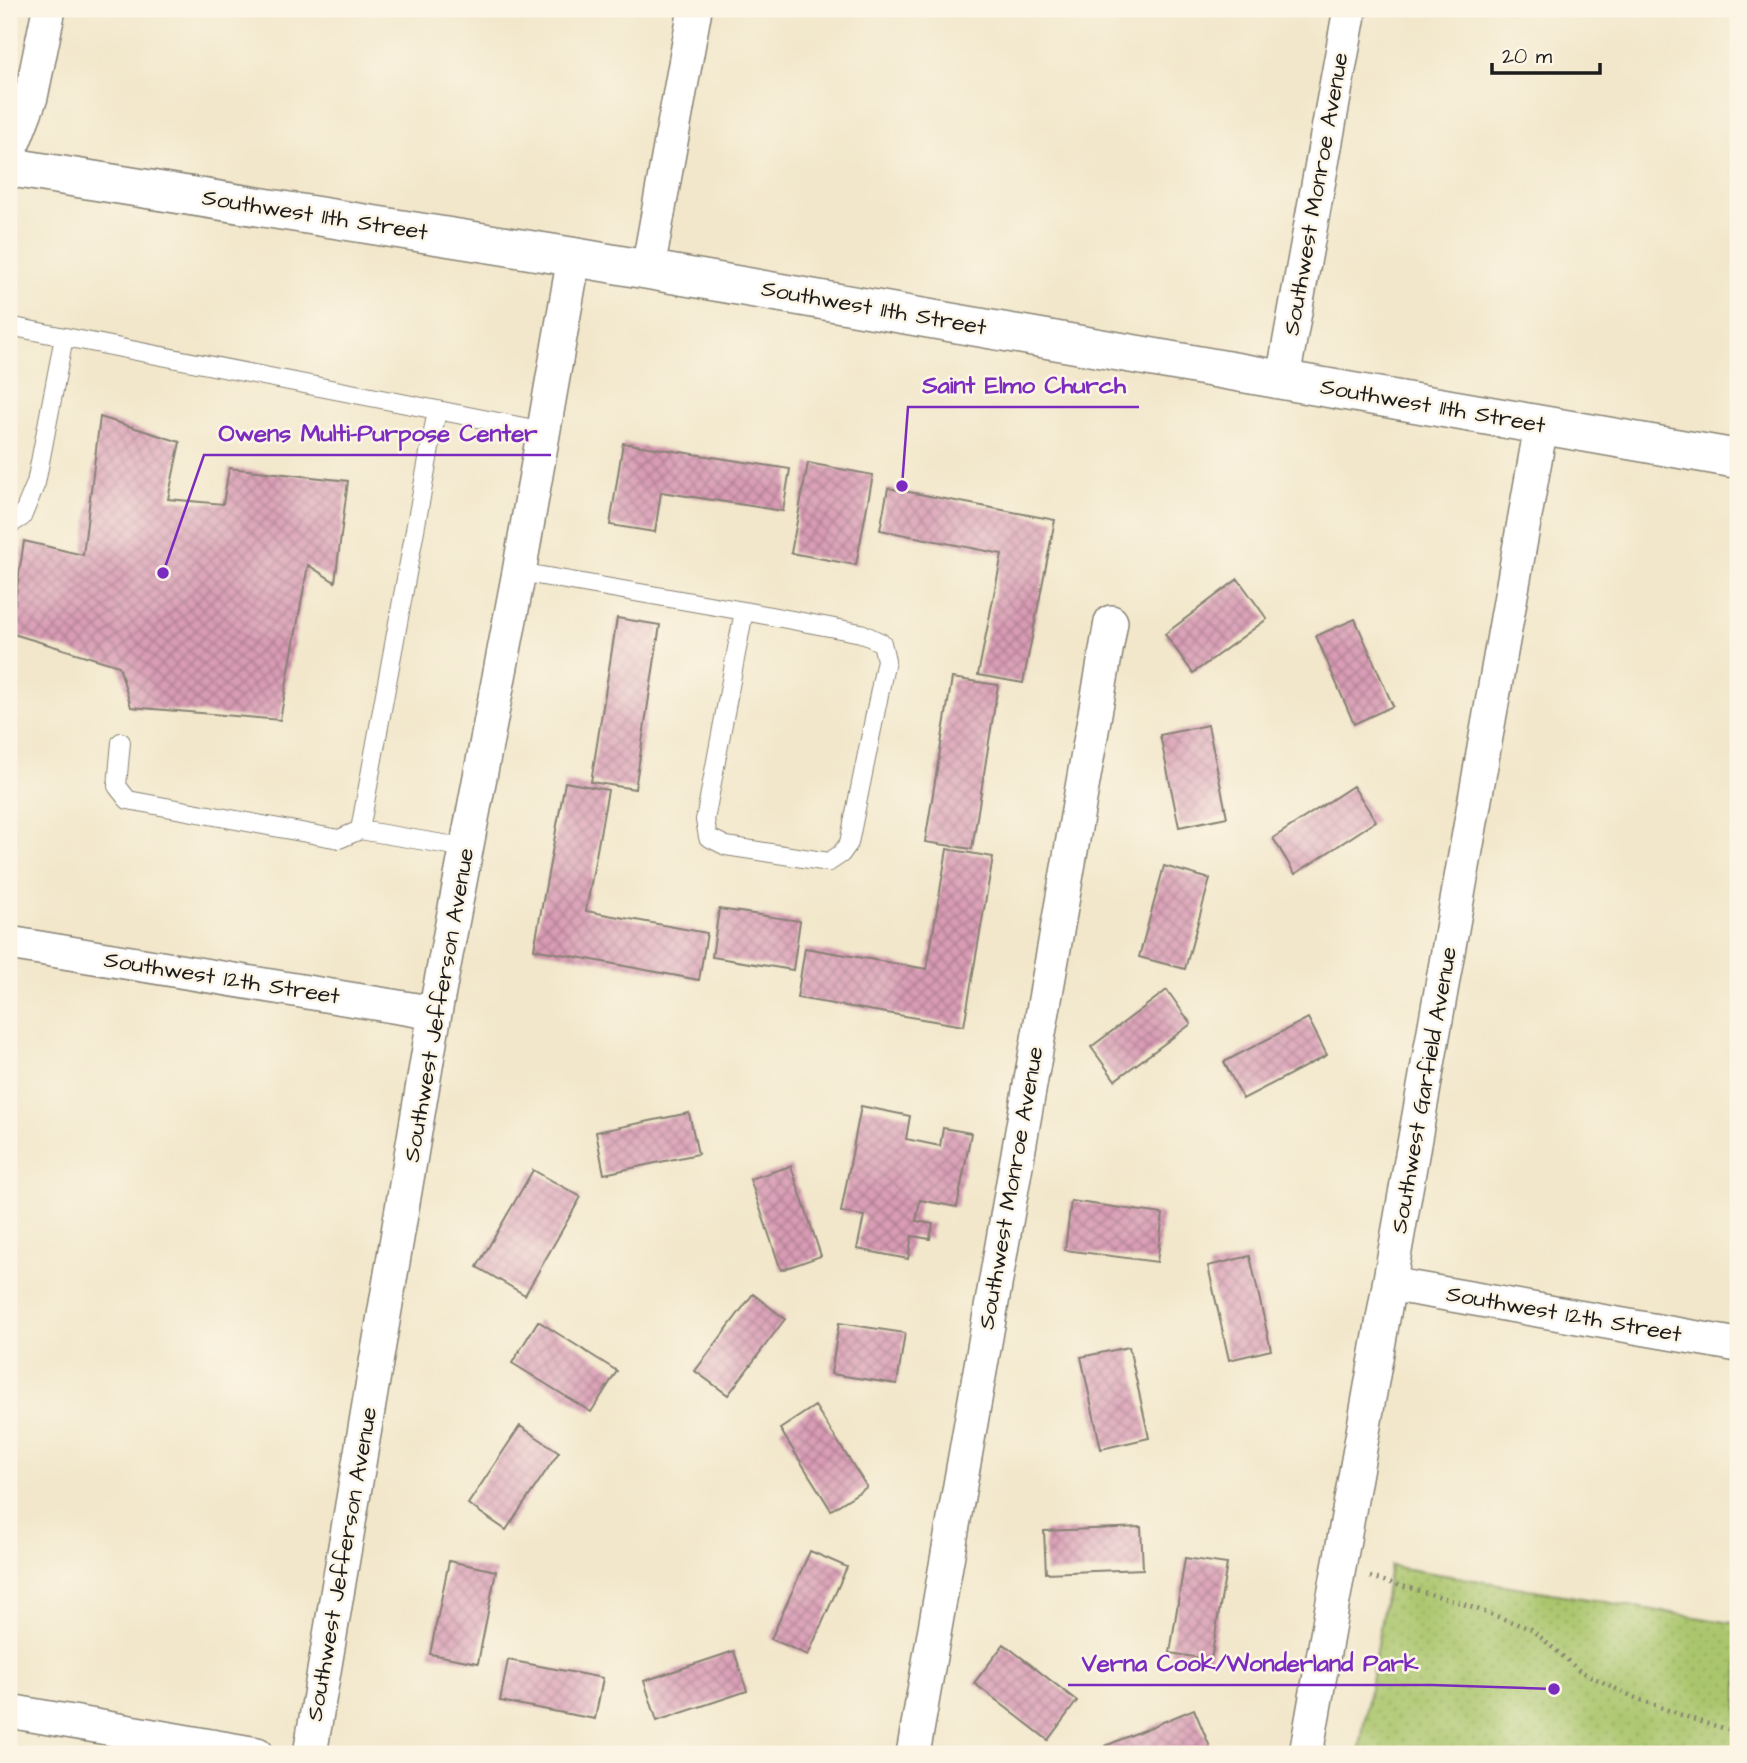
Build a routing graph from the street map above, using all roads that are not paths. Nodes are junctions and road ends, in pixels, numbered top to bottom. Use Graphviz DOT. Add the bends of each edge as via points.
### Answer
graph roads {
  1 [pos="49,9"];
  2 [pos="695,9"];
  3 [pos="1350,9"];
  4 [pos="9,154"];
  5 [pos="9,167"];
  6 [pos="575,257"];
  7 [pos="648,269"];
  8 [pos="9,327"];
  9 [pos="64,337"];
  10 [pos="1283,379"];
  11 [pos="437,410"];
  12 [pos="1541,426"];
  13 [pos="544,430"];
  14 [pos="1738,458"];
  15 [pos="9,525"];
  16 [pos="519,572"];
  17 [pos="744,611"];
  18 [pos="1111,622"];
  19 [pos="121,742"];
  20 [pos="360,830"];
  21 [pos="467,848"];
  22 [pos="9,943"];
  23 [pos="435,1013"];
  24 [pos="1389,1284"];
  25 [pos="1738,1345"];
  26 [pos="9,1711"];
  27 [pos="257,1754"];
  28 [pos="310,1754"];
  29 [pos="912,1754"];
  30 [pos="1306,1754"];
  1 -- 4 [label="street" via="31,97"];
  2 -- 7 [label="street"];
  3 -- 10 [label="street, Southwest Monroe Avenue"];
  5 -- 6 [label="main road, Southwest 11th Street"];
  6 -- 7 [label="main road, Southwest 11th Street"];
  6 -- 13 [label="street, Southwest Jefferson Avenue"];
  7 -- 10 [label="main road, Southwest 11th Street"];
  8 -- 9 [label="lane"];
  9 -- 11 [label="lane"];
  9 -- 15 [label="lane" via="36,483 22,517"];
  10 -- 12 [label="main road, Southwest 11th Street"];
  11 -- 13 [label="lane"];
  11 -- 20 [label="lane"];
  12 -- 14 [label="main road, Southwest 11th Street"];
  12 -- 24 [label="street, Southwest Garfield Avenue"];
  13 -- 16 [label="street, Southwest Jefferson Avenue"];
  16 -- 17 [label="lane"];
  16 -- 21 [label="street, Southwest Jefferson Avenue"];
  17 -- 17 [label="lane" via="861,633 882,643 887,660 849,843 829,862 726,846 708,837 705,820"];
  18 -- 29 [label="street, Southwest Monroe Avenue"];
  19 -- 20 [label="lane" via="117,786 128,800 339,839"];
  20 -- 21 [label="lane"];
  21 -- 23 [label="street, Southwest Jefferson Avenue"];
  22 -- 23 [label="street, Southwest 12th Street"];
  23 -- 28 [label="street, Southwest Jefferson Avenue"];
  24 -- 25 [label="street, Southwest 12th Street"];
  24 -- 30 [label="street, Southwest Garfield Avenue"];
  26 -- 27 [label="street"];
}
